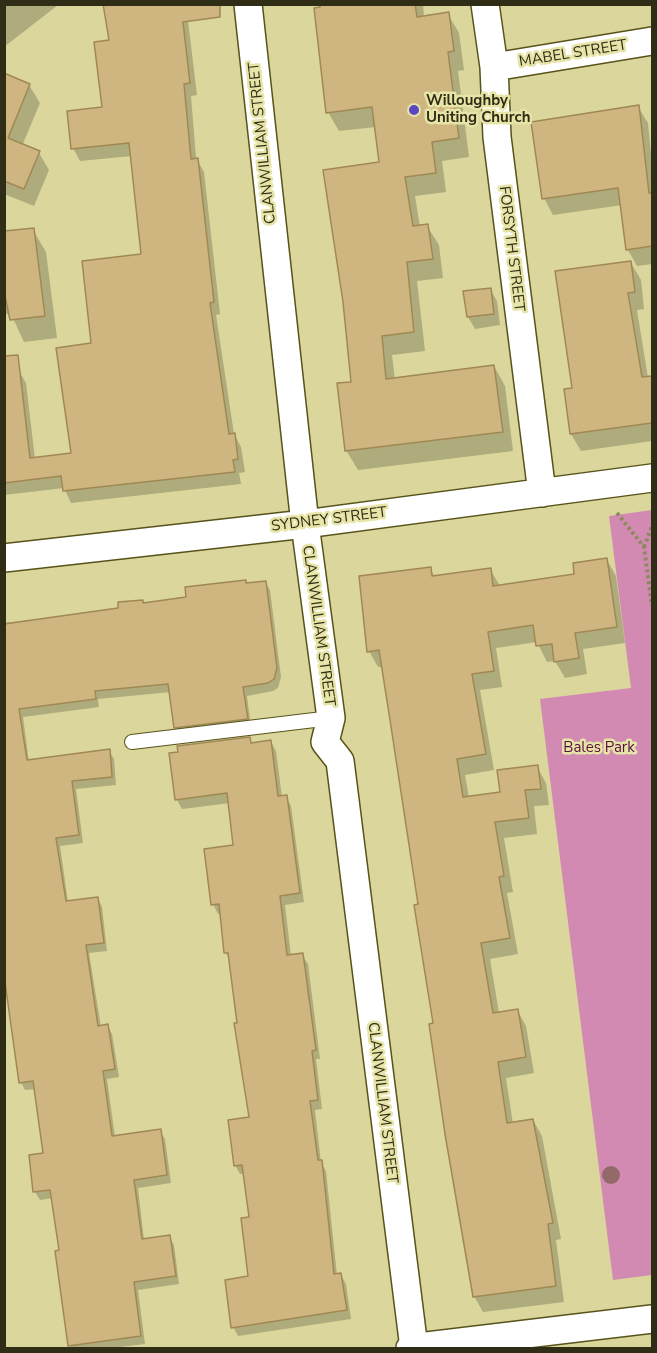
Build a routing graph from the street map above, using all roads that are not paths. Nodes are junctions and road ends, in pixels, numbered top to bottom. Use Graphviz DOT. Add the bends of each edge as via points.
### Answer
graph roads {
  1 [pos="248,4"];
  2 [pos="485,4"];
  3 [pos="652,41"];
  4 [pos="494,67"];
  5 [pos="652,478"];
  6 [pos="542,493"];
  7 [pos="305,524"];
  8 [pos="4,558"];
  9 [pos="331,718"];
  10 [pos="132,742"];
  11 [pos="652,1319"];
  12 [pos="412,1348"];
  1 -- 7 [label="street, CLANWILLIAM STREET"];
  2 -- 4 [label="street, FORSYTH STREET"];
  3 -- 4 [label="street, MABEL STREET"];
  4 -- 6 [label="street, FORSYTH STREET" via="497,137"];
  5 -- 6 [label="street, SYDNEY STREET"];
  6 -- 7 [label="street, SYDNEY STREET"];
  7 -- 8 [label="street, SYDNEY STREET"];
  7 -- 9 [label="street, CLANWILLIAM STREET"];
  9 -- 10 [label="lane"];
  9 -- 12 [label="street, CLANWILLIAM STREET" via="325,742 339,761"];
  11 -- 12 [label="street"];
}
